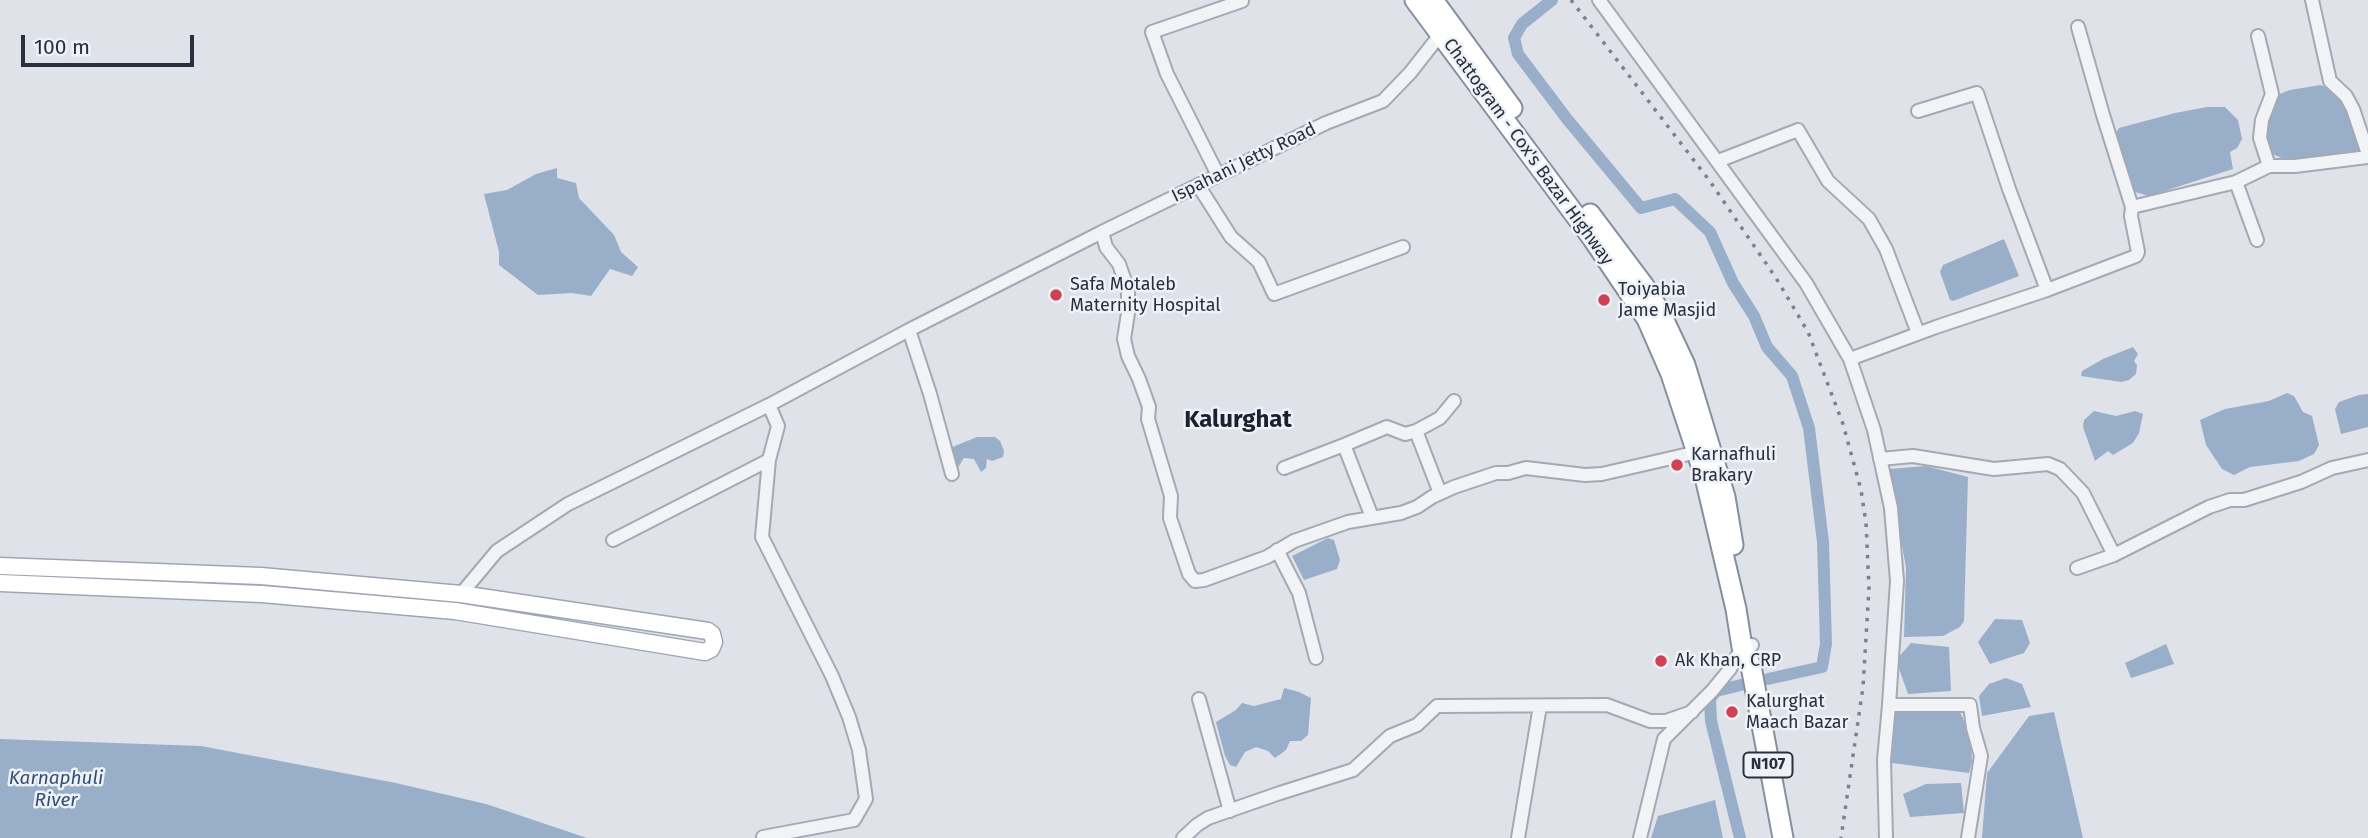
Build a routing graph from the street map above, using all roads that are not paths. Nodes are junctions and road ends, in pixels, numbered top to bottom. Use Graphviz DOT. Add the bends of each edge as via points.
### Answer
graph roads {
  1 [pos="1415,0"];
  2 [pos="1433,0"];
  3 [pos="1599,0"];
  4 [pos="2312,0"];
  5 [pos="1242,1"];
  6 [pos="2078,27"];
  7 [pos="1446,29"];
  8 [pos="2258,36"];
  9 [pos="1918,111"];
  10 [pos="2368,155"];
  11 [pos="1718,161"];
  12 [pos="2269,166"];
  13 [pos="1218,175"];
  14 [pos="2236,181"];
  15 [pos="1198,185"];
  16 [pos="2132,207"];
  17 [pos="1102,232"];
  18 [pos="2257,240"];
  19 [pos="1403,247"];
  20 [pos="2047,290"];
  21 [pos="909,330"];
  22 [pos="1918,333"];
  23 [pos="1850,359"];
  24 [pos="1454,401"];
  25 [pos="769,405"];
  26 [pos="1416,431"];
  27 [pos="1344,445"];
  28 [pos="1703,451"];
  29 [pos="1880,459"];
  30 [pos="769,460"];
  31 [pos="2368,460"];
  32 [pos="1284,468"];
  33 [pos="952,474"];
  34 [pos="1440,493"];
  35 [pos="1373,517"];
  36 [pos="613,540"];
  37 [pos="1277,550"];
  38 [pos="2114,555"];
  39 [pos="0,566"];
  40 [pos="2077,568"];
  41 [pos="0,583"];
  42 [pos="461,594"];
  43 [pos="1747,646"];
  44 [pos="1316,658"];
  45 [pos="1199,699"];
  46 [pos="1540,705"];
  47 [pos="1889,705"];
  48 [pos="1692,712"];
  49 [pos="1230,811"];
  50 [pos="763,837"];
  51 [pos="1184,838"];
  52 [pos="1518,838"];
  53 [pos="1640,838"];
  54 [pos="1783,838"];
  55 [pos="1886,838"];
  56 [pos="1968,838"];
  1 -- 7 [label="highway, Chattogram - Cox's Bazar Highway / N107"];
  2 -- 7 [label="highway, Chattogram - Cox's Bazar Highway / N107"];
  3 -- 11 [label="street"];
  4 -- 10 [label="street" via="2330,81 2353,108"];
  5 -- 13 [label="street" via="1152,32 1167,74"];
  6 -- 16 [label="street"];
  7 -- 13 [label="street, Ispahani Jetty Road" via="1383,101"];
  7 -- 28 [label="highway, Chattogram - Cox's Bazar Highway / N107" via="1647,319"];
  8 -- 12 [label="street" via="2273,94 2260,138"];
  9 -- 20 [label="street" via="1978,93"];
  10 -- 12 [label="street"];
  11 -- 22 [label="street" via="1798,130 1828,181 1868,219 1886,249"];
  11 -- 23 [label="street" via="1806,283"];
  12 -- 14 [label="street"];
  13 -- 15 [label="street, Ispahani Jetty Road"];
  14 -- 16 [label="street"];
  14 -- 18 [label="street"];
  15 -- 17 [label="street, Ispahani Jetty Road"];
  15 -- 19 [label="street" via="1231,237 1259,262 1273,294"];
  16 -- 20 [label="street" via="2137,256"];
  17 -- 21 [label="street, Ispahani Jetty Road"];
  17 -- 37 [label="street" via="1128,290 1124,339 1149,407 1148,419 1171,496 1170,518 1189,574 1195,581 1204,580"];
  20 -- 22 [label="street"];
  21 -- 25 [label="street, Ispahani Jetty Road"];
  21 -- 33 [label="street"];
  22 -- 23 [label="street"];
  23 -- 29 [label="street"];
  24 -- 26 [label="street" via="1440,418"];
  25 -- 30 [label="street" via="778,426"];
  25 -- 42 [label="street, Ispahani Jetty Road" via="568,504 497,551"];
  26 -- 27 [label="street" via="1405,434 1387,428"];
  26 -- 34 [label="street"];
  27 -- 32 [label="street"];
  27 -- 35 [label="street"];
  28 -- 34 [label="street" via="1593,474 1526,468 1496,472"];
  28 -- 43 [label="highway, Chattogram - Cox's Bazar Highway / N107" via="1708,490"];
  29 -- 38 [label="street" via="1913,456 1994,469 2048,464 2060,469 2083,494"];
  29 -- 47 [label="street" via="1891,508 1897,581"];
  30 -- 36 [label="street"];
  30 -- 50 [label="street" via="762,537 849,717 866,799 854,820"];
  31 -- 38 [label="street" via="2208,507"];
  34 -- 35 [label="street" via="1401,513"];
  35 -- 37 [label="street"];
  37 -- 44 [label="street" via="1298,593"];
  38 -- 40 [label="street"];
  39 -- 42 [label="main road" via="261,576"];
  41 -- 42 [label="main road" via="262,594 454,611 705,652 714,642 708,631"];
  43 -- 48 [label="street"];
  43 -- 54 [label="highway, Chattogram - Cox's Bazar Highway / N107"];
  45 -- 49 [label="street"];
  46 -- 48 [label="street" via="1607,705 1650,721"];
  46 -- 49 [label="street" via="1437,706 1417,725 1390,736 1353,770"];
  46 -- 52 [label="street"];
  47 -- 55 [label="street" via="1884,760"];
  47 -- 56 [label="street" via="1970,705 1981,756"];
  48 -- 53 [label="street" via="1664,739"];
  49 -- 51 [label="street" via="1197,825"];
}
